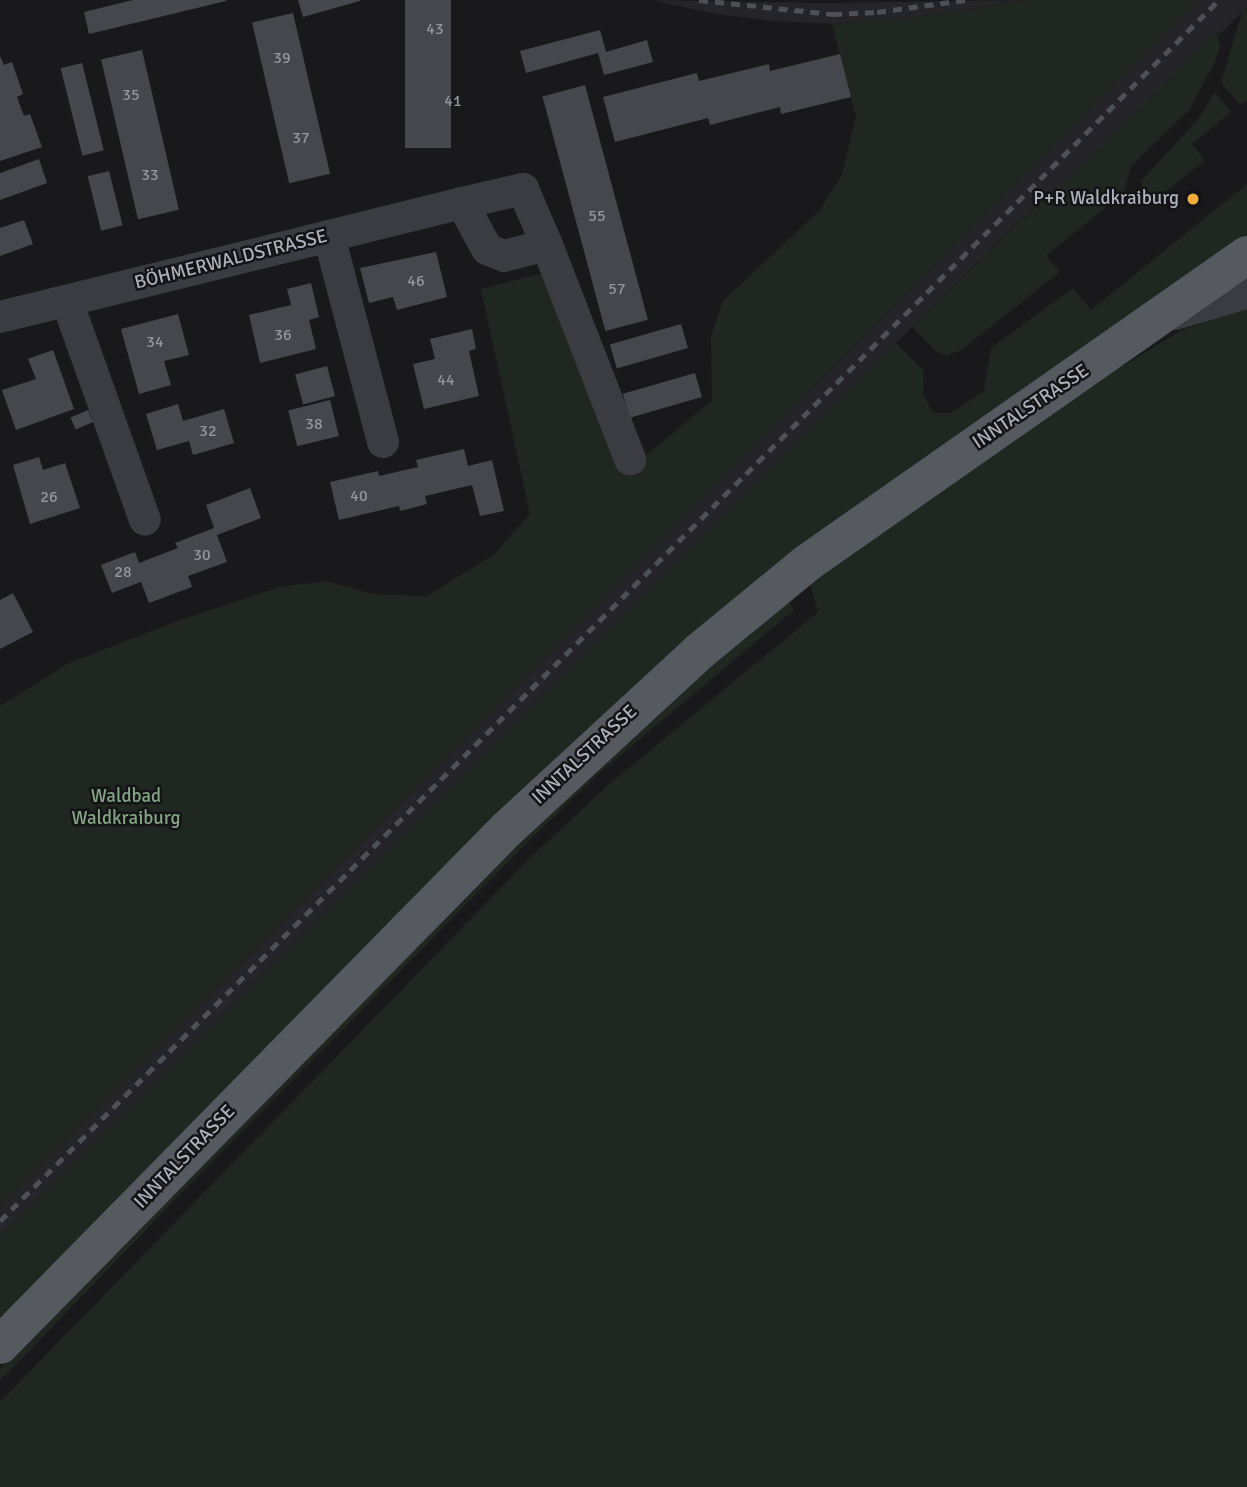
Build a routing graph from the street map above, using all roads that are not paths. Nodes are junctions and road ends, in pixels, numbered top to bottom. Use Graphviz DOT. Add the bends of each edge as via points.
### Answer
graph roads {
  1 [pos="463,204"];
  2 [pos="329,236"];
  3 [pos="547,245"];
  4 [pos="1247,255"];
  5 [pos="1247,293"];
  6 [pos="67,301"];
  7 [pos="0,317"];
  8 [pos="1157,320"];
  9 [pos="383,442"];
  10 [pos="630,459"];
  11 [pos="145,520"];
  12 [pos="0,1345"];
  1 -- 2 [label="street, BÖHMERWALDSTRASSE"];
  1 -- 3 [label="street" via="487,249 504,256"];
  1 -- 3 [label="street, BÖHMERWALDSTRASSE" via="523,189"];
  2 -- 6 [label="street, BÖHMERWALDSTRASSE"];
  2 -- 9 [label="street"];
  3 -- 10 [label="street"];
  4 -- 8 [label="main road, INNTALSTRASSE"];
  5 -- 8 [label="street"];
  6 -- 7 [label="street, BÖHMERWALDSTRASSE"];
  6 -- 11 [label="street"];
  8 -- 12 [label="main road, INNTALSTRASSE" via="807,563 699,651 506,830"];
}
